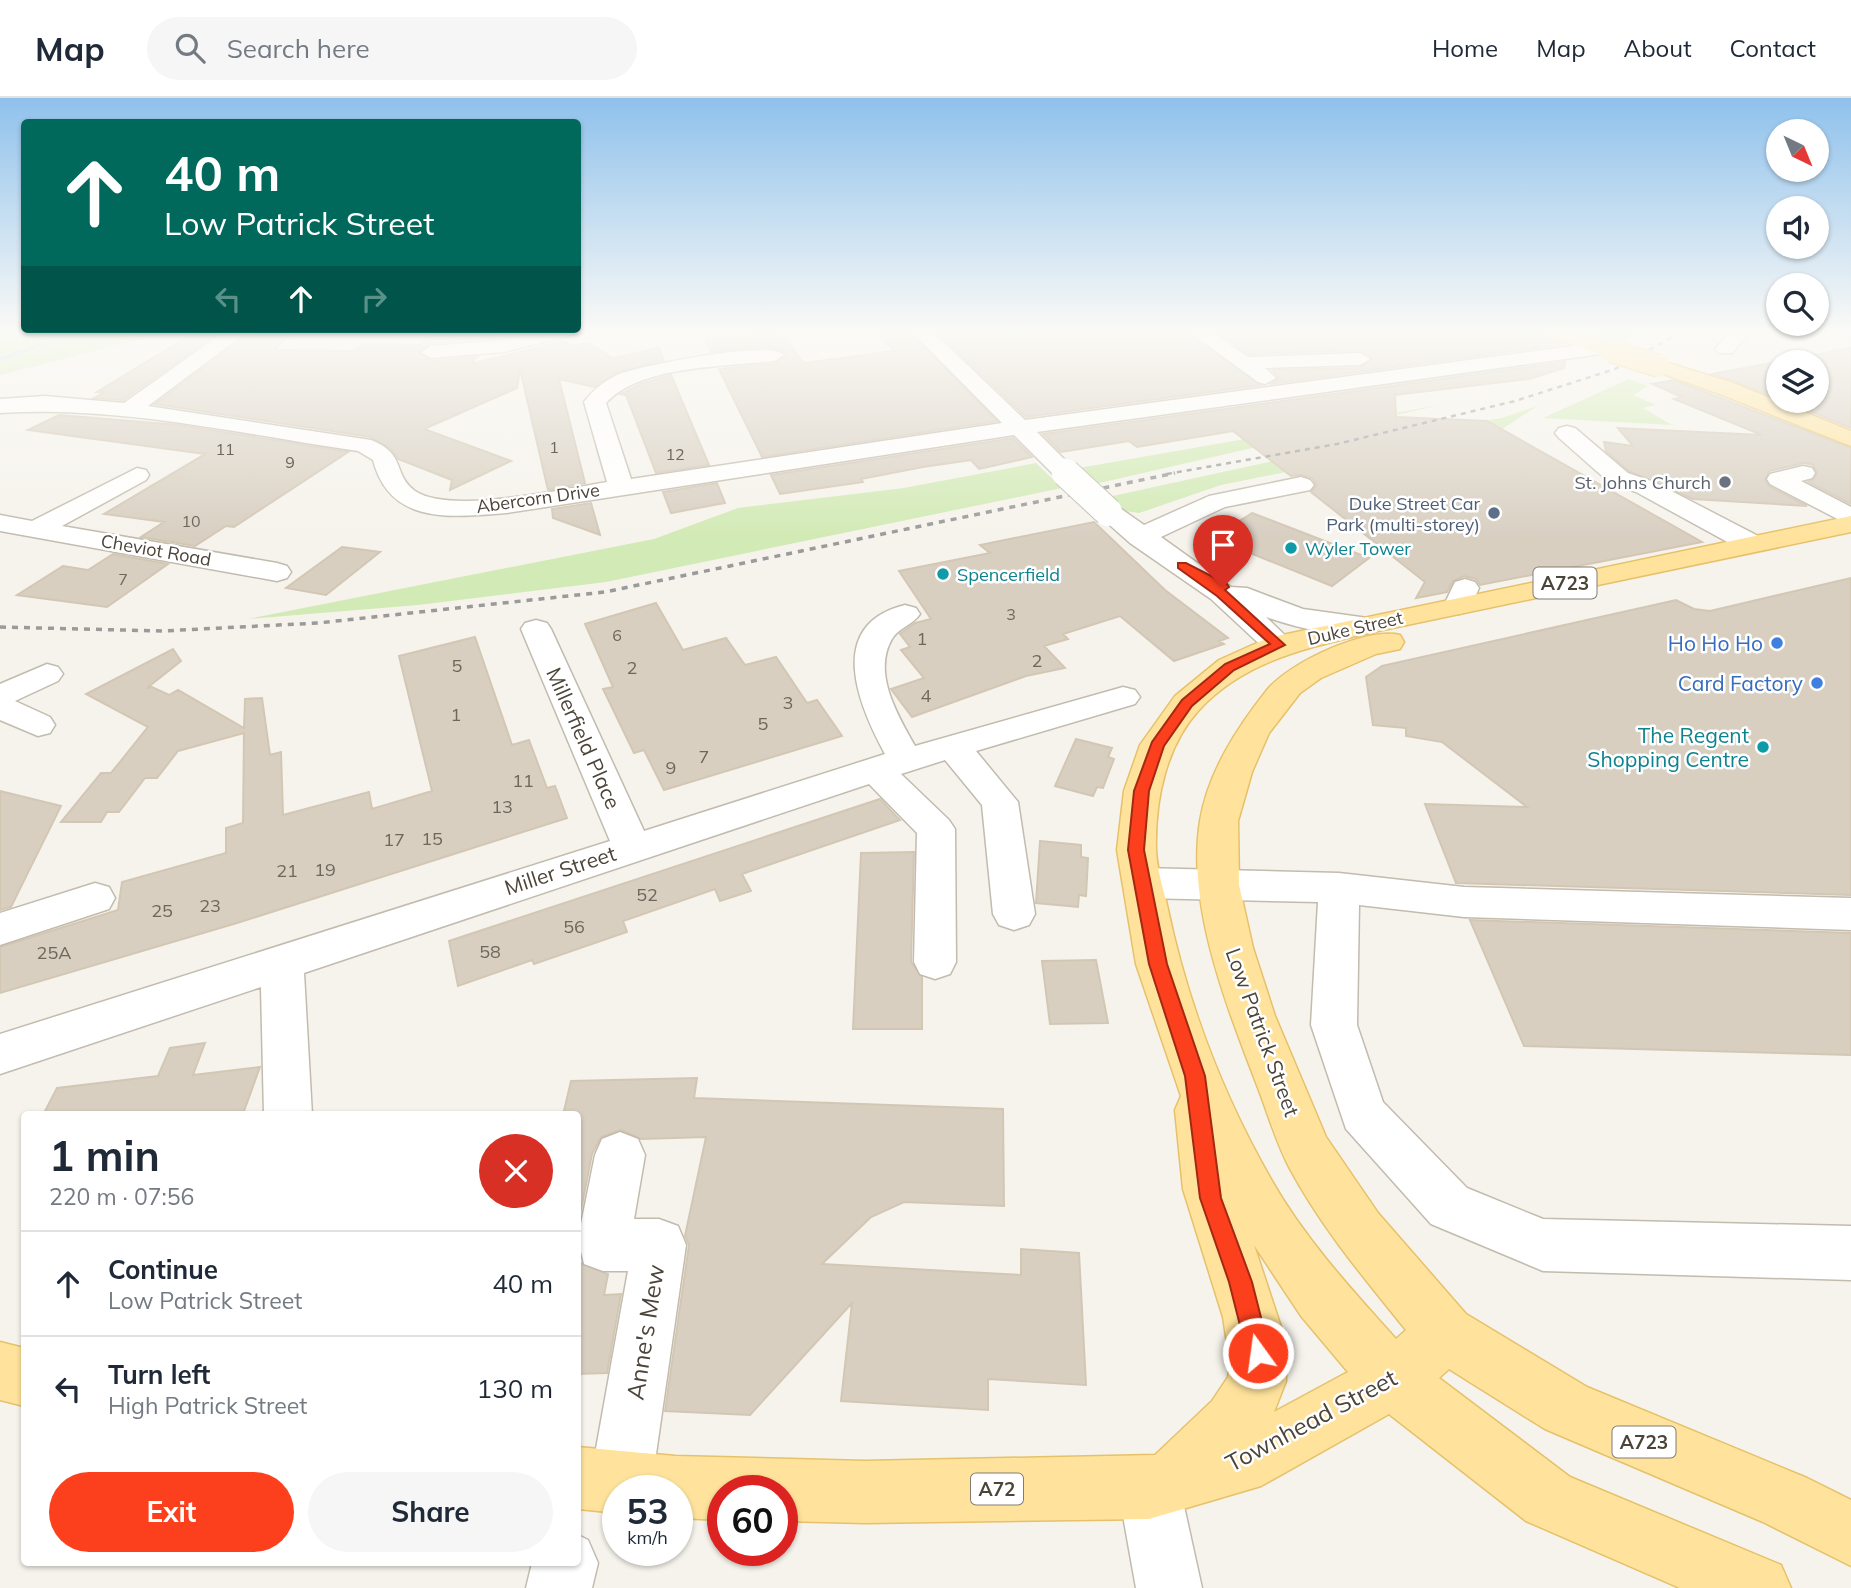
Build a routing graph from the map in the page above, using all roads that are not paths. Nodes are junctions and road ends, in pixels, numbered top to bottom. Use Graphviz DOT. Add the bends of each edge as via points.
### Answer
graph roads {
  1 [pos="145,399"];
  2 [pos="597,399"];
  3 [pos="991,399"];
  4 [pos="1235,399"];
  5 [pos="1748,399"];
  6 [pos="1763,404"];
  7 [pos="0,406"];
  8 [pos="129,410"];
  9 [pos="1021,427"];
  10 [pos="1567,433"];
  11 [pos="1851,439"];
  12 [pos="1851,447"];
  13 [pos="1803,473"];
  14 [pos="137,475"];
  15 [pos="1301,485"];
  16 [pos="621,486"];
  17 [pos="1851,518"];
  18 [pos="0,523"];
  19 [pos="1851,524"];
  20 [pos="36,529"];
  21 [pos="1140,537"];
  22 [pos="1752,544"];
  23 [pos="1851,548"];
  24 [pos="1182,565"];
  25 [pos="278,572"];
  26 [pos="905,614"];
  27 [pos="1364,625"];
  28 [pos="536,629"];
  29 [pos="1294,658"];
  30 [pos="47,674"];
  31 [pos="0,696"];
  32 [pos="1123,697"];
  33 [pos="0,707"];
  34 [pos="37,725"];
  35 [pos="952,747"];
  36 [pos="891,765"];
  37 [pos="632,847"];
  38 [pos="1143,883"];
  39 [pos="1219,885"];
  40 [pos="1339,888"];
  41 [pos="95,898"];
  42 [pos="1835,913"];
  43 [pos="1014,914"];
  44 [pos="0,929"];
  45 [pos="282,960"];
  46 [pos="935,962"];
  47 [pos="0,1054"];
  48 [pos="1195,1076"];
  49 [pos="288,1111"];
  50 [pos="620,1155"];
  51 [pos="1851,1252"];
  52 [pos="1446,1334"];
  53 [pos="0,1371"];
  54 [pos="21,1376"];
  55 [pos="1393,1380"];
  56 [pos="590,1486"];
  57 [pos="1160,1486"];
  58 [pos="1851,1534"];
  59 [pos="564,1566"];
  60 [pos="559,1588"];
  61 [pos="1169,1588"];
  62 [pos="1758,1588"];
  1 -- 8 [label="street"];
  2 -- 16 [label="street"];
  3 -- 9 [label="street"];
  4 -- 9 [label="street, Abercorn Drive"];
  5 -- 6 [label="main road, bridge"];
  6 -- 11 [label="main road"];
  6 -- 12 [label="main road"];
  7 -- 8 [label="street, Abercorn Drive" via="45,403"];
  8 -- 16 [label="street, Abercorn Drive" via="363,445 389,461 395,485 406,495 437,506 507,505"];
  9 -- 16 [label="street, Abercorn Drive"];
  9 -- 21 [label="street, bridge"];
  10 -- 22 [label="street" via="1619,478"];
  13 -- 17 [label="street" via="1779,479"];
  14 -- 20 [label="street"];
  15 -- 21 [label="street" via="1218,500"];
  18 -- 20 [label="street, Cheviot Road"];
  19 -- 22 [label="main road, Duke Street / A723"];
  20 -- 25 [label="street, Cheviot Road"];
  21 -- 24 [label="street"];
  22 -- 27 [label="main road, Duke Street / A723" via="1462,597"];
  23 -- 29 [label="main road, Duke Street / A723"];
  24 -- 27 [label="street" via="1264,608 1308,621"];
  24 -- 29 [label="street"];
  26 -- 36 [label="street" via="880,632 871,650 869,684 885,723"];
  27 -- 29 [label="main road, Duke Street / A723"];
  28 -- 37 [label="street, Millerfield Place"];
  29 -- 38 [label="main road, A723" via="1230,667 1187,703 1157,745 1142,791 1136,850"];
  29 -- 39 [label="main road, Low Patrick Street / A723" via="1288,687 1267,711 1234,772 1219,821"];
  30 -- 31 [label="street"];
  32 -- 35 [label="street, Miller Street"];
  33 -- 34 [label="street"];
  35 -- 36 [label="street, Miller Street"];
  35 -- 43 [label="street" via="1000,802"];
  36 -- 37 [label="street, Miller Street"];
  36 -- 46 [label="street" via="936,829"];
  37 -- 45 [label="street, Miller Street"];
  38 -- 39 [label="street"];
  38 -- 48 [label="main road, A723" via="1158,964"];
  39 -- 40 [label="street"];
  39 -- 52 [label="main road, Low Patrick Street / A723" via="1231,948 1253,1016 1307,1151 1359,1231"];
  40 -- 42 [label="street" via="1464,902"];
  40 -- 51 [label="street" via="1334,1025 1363,1114 1449,1206 1543,1245"];
  41 -- 44 [label="street"];
  45 -- 47 [label="street, Miller Street"];
  45 -- 49 [label="street"];
  48 -- 55 [label="main road, A723" via="1254,1200 1321,1296"];
  48 -- 57 [label="main road" via="1210,1198 1247,1306 1258,1353 1258,1379 1244,1407 1202,1456"];
  50 -- 56 [label="street, Anne's Mew" via="603,1245 659,1245"];
  52 -- 55 [label="main road, Townhead Street / A72"];
  52 -- 58 [label="main road, A723" via="1566,1408 1785,1500"];
  53 -- 54 [label="main road"];
  55 -- 57 [label="main road, Townhead Street / A72" via="1239,1464"];
  55 -- 62 [label="main road, A723" via="1548,1499"];
  56 -- 57 [label="main road, Townhead Street / A72" via="865,1492"];
  57 -- 61 [label="street"];
  59 -- 60 [label="street"];
}
